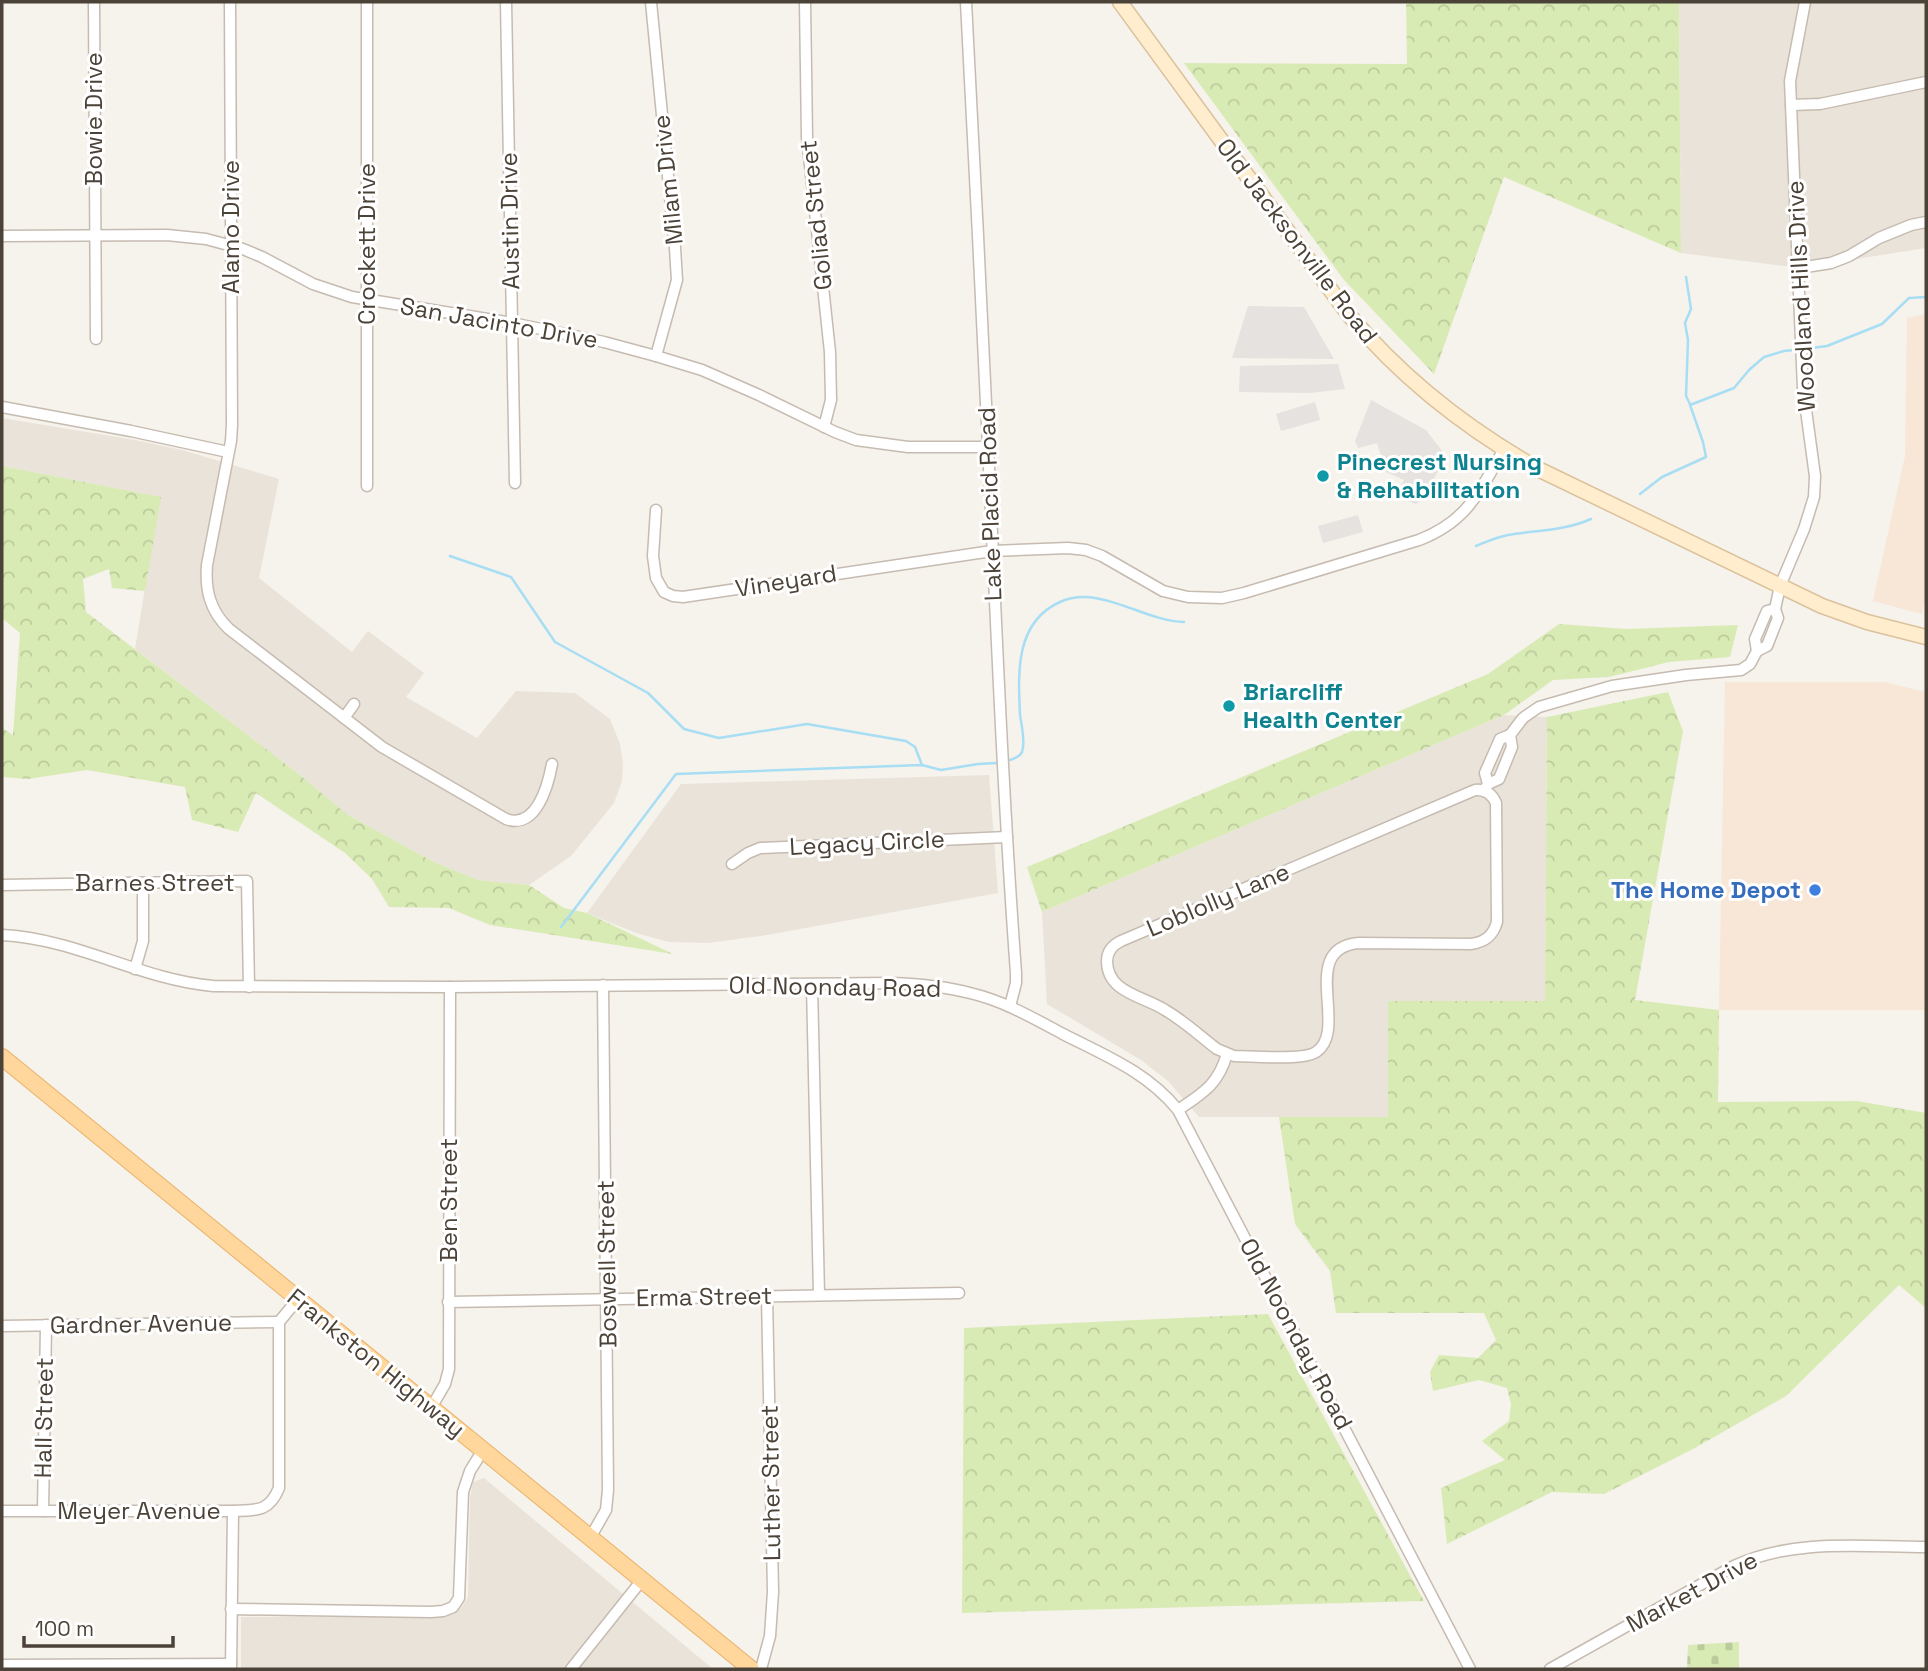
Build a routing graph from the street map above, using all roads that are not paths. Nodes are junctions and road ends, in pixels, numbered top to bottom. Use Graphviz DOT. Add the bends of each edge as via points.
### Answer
graph roads {
  1 [pos="94,2"];
  2 [pos="230,2"];
  3 [pos="367,2"];
  4 [pos="506,2"];
  5 [pos="651,2"];
  6 [pos="805,2"];
  7 [pos="966,2"];
  8 [pos="1119,2"];
  9 [pos="1805,2"];
  10 [pos="1926,82"];
  11 [pos="1791,105"];
  12 [pos="1926,222"];
  13 [pos="2,236"];
  14 [pos="95,236"];
  15 [pos="232,246"];
  16 [pos="1799,268"];
  17 [pos="367,300"];
  18 [pos="512,323"];
  19 [pos="96,339"];
  20 [pos="656,356"];
  21 [pos="2,407"];
  22 [pos="824,427"];
  23 [pos="988,447"];
  24 [pos="1504,449"];
  25 [pos="228,452"];
  26 [pos="515,483"];
  27 [pos="368,486"];
  28 [pos="656,510"];
  29 [pos="992,551"];
  30 [pos="1780,586"];
  31 [pos="1926,637"];
  32 [pos="354,704"];
  33 [pos="344,718"];
  34 [pos="552,764"];
  35 [pos="1486,787"];
  36 [pos="1007,836"];
  37 [pos="732,864"];
  38 [pos="143,883"];
  39 [pos="2,885"];
  40 [pos="2,935"];
  41 [pos="135,969"];
  42 [pos="603,985"];
  43 [pos="812,985"];
  44 [pos="450,986"];
  45 [pos="249,987"];
  46 [pos="1010,1006"];
  47 [pos="1227,1054"];
  48 [pos="2,1057"];
  49 [pos="1178,1110"];
  50 [pos="959,1293"];
  51 [pos="819,1295"];
  52 [pos="766,1296"];
  53 [pos="298,1299"];
  54 [pos="607,1299"];
  55 [pos="449,1302"];
  56 [pos="279,1322"];
  57 [pos="46,1325"];
  58 [pos="2,1326"];
  59 [pos="431,1408"];
  60 [pos="483,1450"];
  61 [pos="2,1511"];
  62 [pos="43,1511"];
  63 [pos="233,1511"];
  64 [pos="590,1538"];
  65 [pos="1926,1548"];
  66 [pos="642,1580"];
  67 [pos="232,1609"];
  68 [pos="2,1665"];
  69 [pos="232,1666"];
  70 [pos="68,1667"];
  71 [pos="571,1669"];
  72 [pos="751,1669"];
  73 [pos="761,1669"];
  74 [pos="1471,1669"];
  75 [pos="1550,1669"];
  1 -- 14 [label="street, Bowie Drive"];
  2 -- 15 [label="street, Alamo Drive"];
  3 -- 17 [label="street, Crockett Drive"];
  4 -- 18 [label="street, Austin Drive"];
  5 -- 20 [label="street, Milam Drive" via="677,280"];
  6 -- 22 [label="street, Goliad Street" via="810,174 830,352 831,400"];
  7 -- 23 [label="street, Lake Placid Road"];
  8 -- 24 [label="main road, Old Jacksonville Road" via="1360,328 1428,394"];
  9 -- 11 [label="street, Woodland Hills Drive" via="1792,69"];
  10 -- 11 [label="street" via="1820,104"];
  11 -- 16 [label="street, Woodland Hills Drive"];
  12 -- 16 [label="street" via="1879,238 1831,263"];
  13 -- 14 [label="street, San Jacinto Drive"];
  14 -- 15 [label="street, San Jacinto Drive" via="179,236"];
  14 -- 19 [label="street, Bowie Drive"];
  15 -- 17 [label="street, San Jacinto Drive" via="313,284"];
  15 -- 25 [label="street, Alamo Drive"];
  16 -- 30 [label="street, Woodland Hills Drive" via="1803,388 1814,497"];
  17 -- 18 [label="street, San Jacinto Drive"];
  17 -- 27 [label="street, Crockett Drive"];
  18 -- 20 [label="street, San Jacinto Drive"];
  18 -- 26 [label="street, Austin Drive"];
  20 -- 22 [label="street, San Jacinto Drive" via="702,370"];
  21 -- 25 [label="street"];
  22 -- 23 [label="street, San Jacinto Drive" via="893,446"];
  23 -- 29 [label="street, Lake Placid Road"];
  24 -- 29 [label="street" via="1468,509 1439,531 1234,596 1175,594 1144,582 1102,556 1077,549"];
  24 -- 30 [label="main road, Old Jacksonville Road"];
  25 -- 33 [label="street, Alamo Drive" via="206,572 211,604 229,629"];
  28 -- 29 [label="street, Vineyard" via="656,579 664,592 673,596"];
  29 -- 36 [label="street, Lake Placid Road"];
  30 -- 31 [label="main road, Old Jacksonville Road" via="1849,616"];
  30 -- 35 [label="street" via="1774,609 1778,618 1767,646 1756,651 1750,664 1741,670 1612,686 1539,707 1510,735 1512,747 1499,779"];
  32 -- 33 [label="street"];
  33 -- 34 [label="street, Alamo Drive" via="394,754 513,821 527,817 540,802"];
  35 -- 47 [label="street, Loblolly Lane" via="1496,808 1497,922 1490,936 1471,944 1359,943 1341,947 1329,965 1327,1035 1321,1048 1294,1057"];
  35 -- 47 [label="street, Loblolly Lane" via="1114,945 1107,957 1112,981 1163,1008"];
  36 -- 37 [label="street, Legacy Circle" via="760,848"];
  36 -- 46 [label="street, Lake Placid Road" via="1016,973"];
  38 -- 39 [label="street, Barnes Street"];
  38 -- 41 [label="street" via="143,941"];
  38 -- 45 [label="street, Barnes Street" via="247,881"];
  40 -- 41 [label="street, Old Noonday Road" via="57,943"];
  41 -- 45 [label="street, Old Noonday Road" via="197,985"];
  42 -- 43 [label="street, Old Noonday Road"];
  42 -- 44 [label="street, Old Noonday Road"];
  42 -- 54 [label="street, Boswell Street"];
  43 -- 46 [label="street, Old Noonday Road" via="932,985"];
  43 -- 51 [label="street"];
  44 -- 45 [label="street, Old Noonday Road"];
  44 -- 55 [label="street, Ben Street"];
  46 -- 49 [label="street, Old Noonday Road" via="1138,1073"];
  47 -- 49 [label="street" via="1211,1087"];
  48 -- 53 [label="main road, Frankston Highway"];
  49 -- 74 [label="street, Old Noonday Road"];
  50 -- 51 [label="street, Erma Street"];
  51 -- 52 [label="street, Erma Street"];
  52 -- 54 [label="street, Erma Street"];
  52 -- 73 [label="street, Luther Street" via="773,1592 770,1636"];
  53 -- 56 [label="street"];
  53 -- 59 [label="main road, Frankston Highway"];
  54 -- 55 [label="street, Erma Street"];
  54 -- 64 [label="street, Boswell Street" via="607,1502"];
  55 -- 59 [label="street, Ben Street" via="448,1377"];
  56 -- 57 [label="street, Gardner Avenue"];
  56 -- 63 [label="street, Meyer Avenue" via="279,1488 264,1508"];
  57 -- 58 [label="street, Gardner Avenue"];
  57 -- 62 [label="street, Hall Street"];
  59 -- 60 [label="main road, Frankston Highway"];
  60 -- 64 [label="main road, Frankston Highway"];
  60 -- 67 [label="street" via="463,1492 461,1581 453,1607 432,1612"];
  61 -- 62 [label="street, Meyer Avenue"];
  62 -- 63 [label="street, Meyer Avenue"];
  63 -- 67 [label="street"];
  64 -- 66 [label="main road, Frankston Highway"];
  65 -- 75 [label="street, Market Drive" via="1826,1546 1766,1553 1734,1566"];
  66 -- 71 [label="street"];
  66 -- 72 [label="main road, Frankston Highway"];
  67 -- 69 [label="street"];
  68 -- 70 [label="street"];
  69 -- 70 [label="street"];
}
